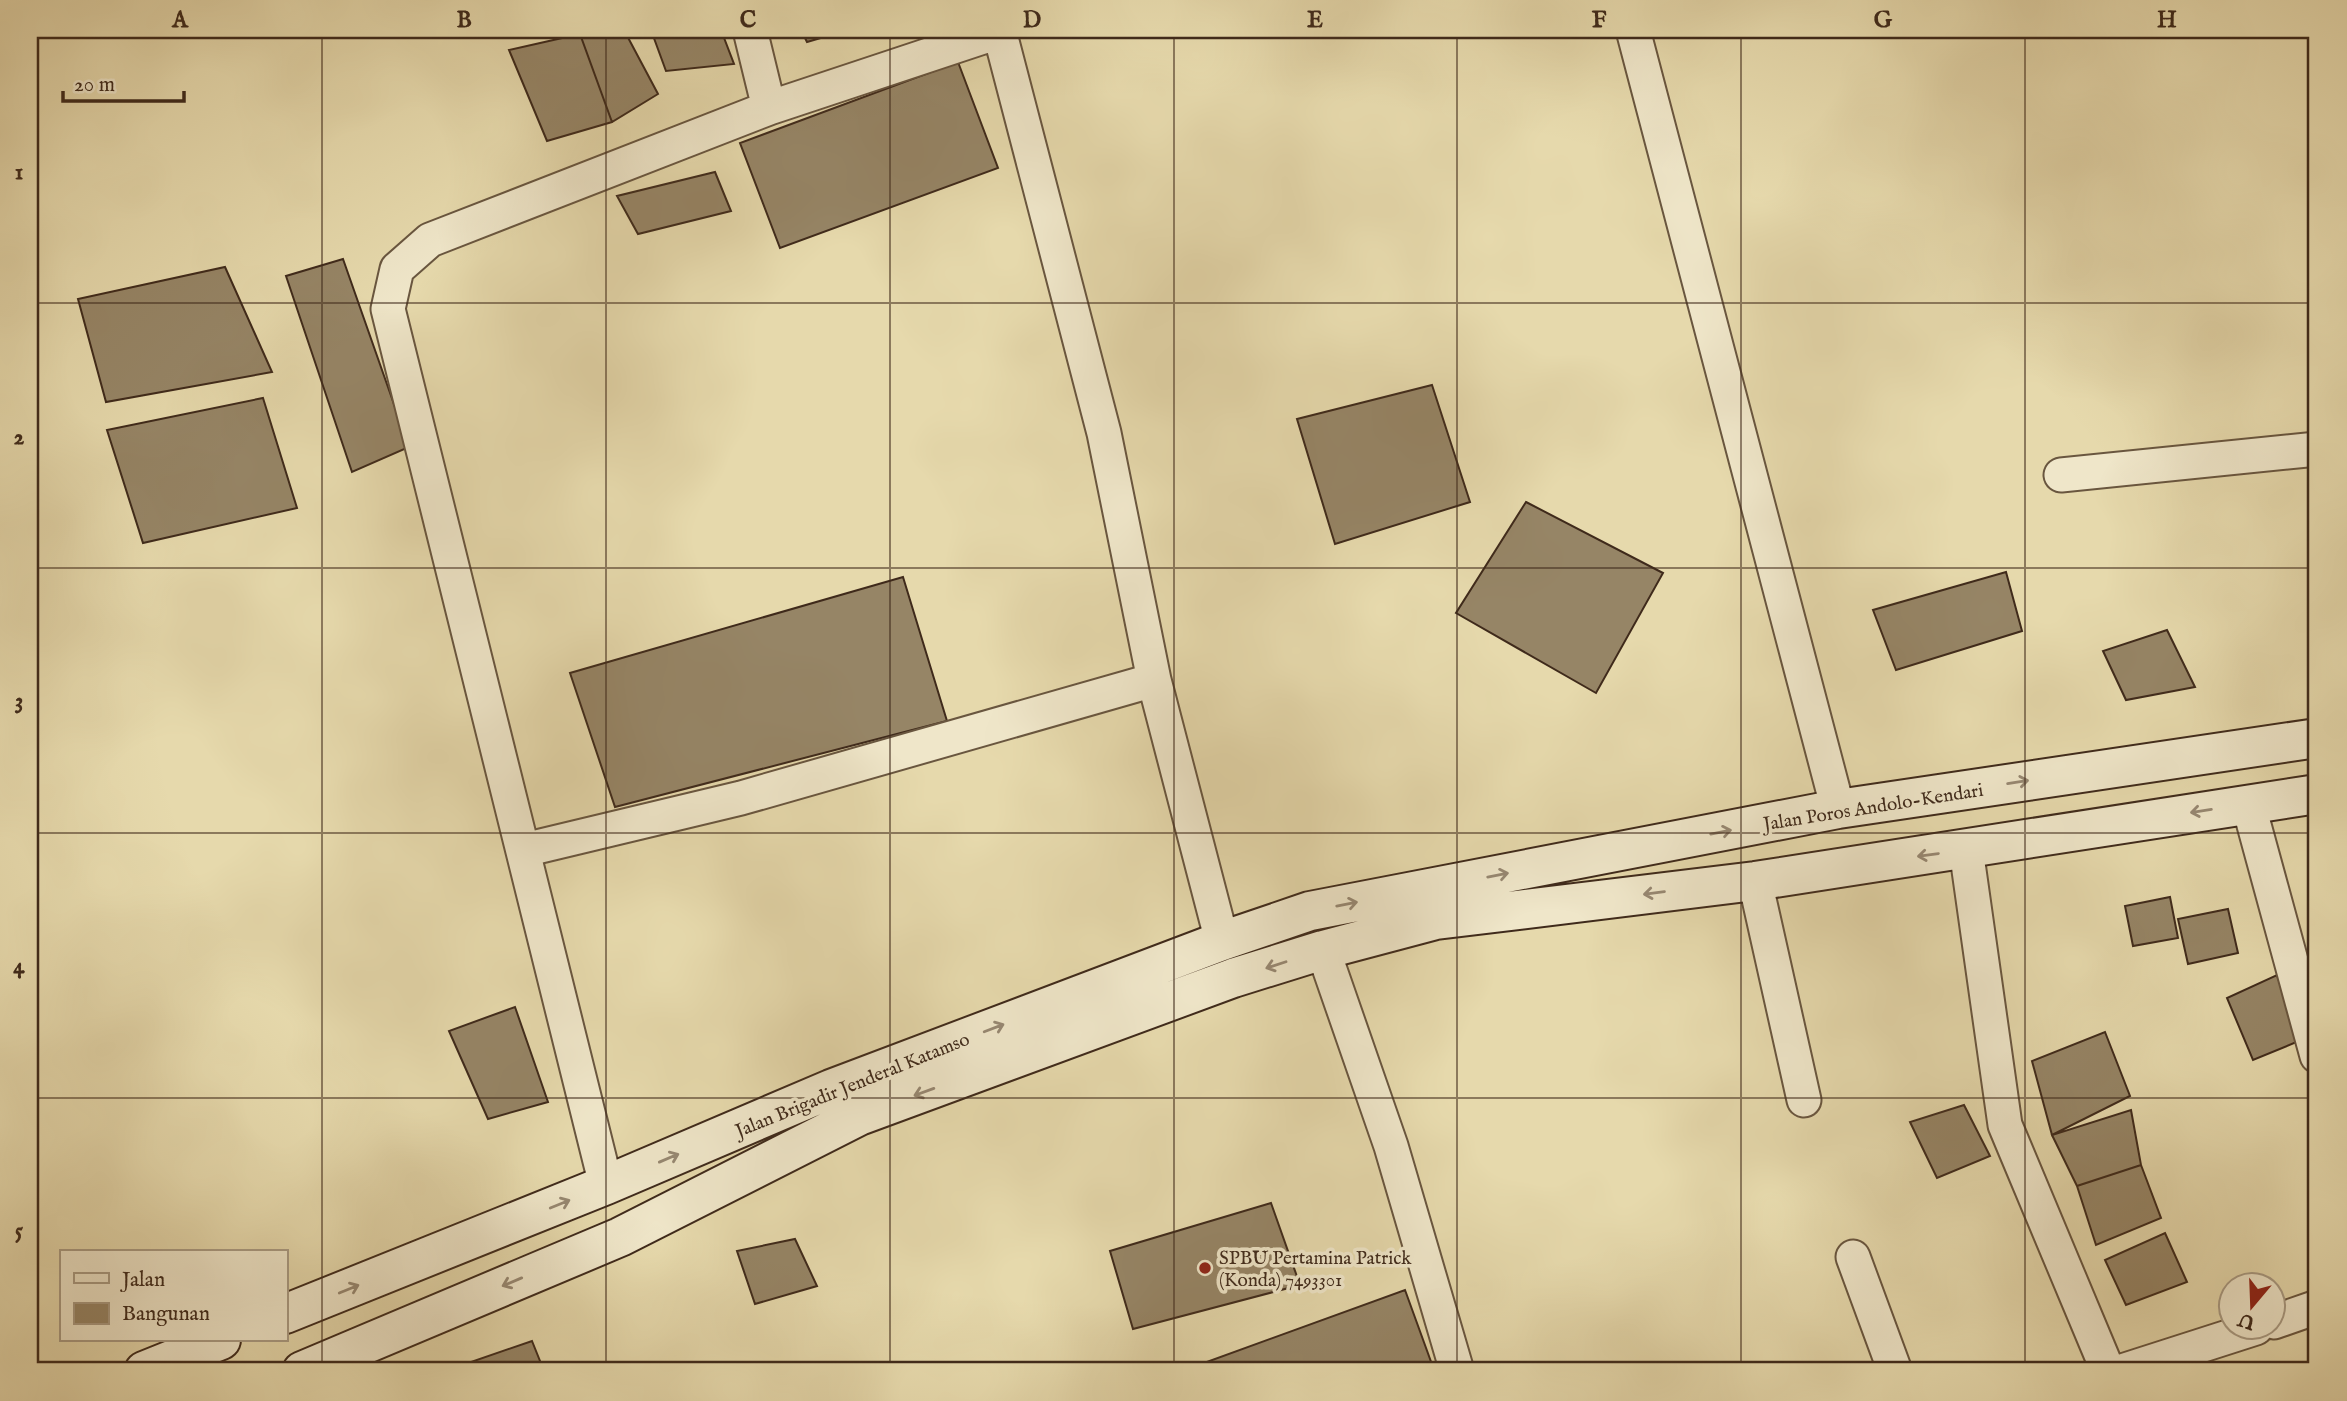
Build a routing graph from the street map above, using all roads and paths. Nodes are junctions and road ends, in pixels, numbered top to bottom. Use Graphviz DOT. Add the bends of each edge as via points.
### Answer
graph roads {
  1 [pos="750,30"];
  2 [pos="1001,30"];
  3 [pos="1633,30"];
  4 [pos="769,108"];
  5 [pos="2317,449"];
  6 [pos="2060,475"];
  7 [pos="1154,680"];
  8 [pos="2317,738"];
  9 [pos="2236,749"];
  10 [pos="2317,794"];
  11 [pos="2248,803"];
  12 [pos="1838,809"];
  13 [pos="1966,849"];
  14 [pos="524,850"];
  15 [pos="1755,880"];
  16 [pos="1433,904"];
  17 [pos="1310,911"];
  18 [pos="1222,941"];
  19 [pos="1322,950"];
  20 [pos="1233,978"];
  21 [pos="2317,1056"];
  22 [pos="1804,1100"];
  23 [pos="606,1185"];
  24 [pos="620,1237"];
  25 [pos="1853,1257"];
  26 [pos="2317,1307"];
  27 [pos="287,1313"];
  28 [pos="2288,1317"];
  29 [pos="2218,1340"];
  30 [pos="216,1342"];
  31 [pos="144,1371"];
  32 [pos="302,1371"];
  33 [pos="1457,1371"];
  34 [pos="1895,1371"];
  35 [pos="2108,1371"];
  36 [pos="2122,1371"];
  1 -- 4 [label="street"];
  2 -- 4 [label="street"];
  2 -- 7 [label="street" via="1104,433"];
  3 -- 12 [label="street"];
  4 -- 14 [label="street" via="430,240 397,269 388,309"];
  5 -- 6 [label="street"];
  7 -- 14 [label="street" via="741,799"];
  7 -- 18 [label="street"];
  8 -- 9 [label="main road, Jalan Poros Andolo-Kendari"];
  9 -- 11 [label="main road"];
  12 -- 9 [label="main road, Jalan Poros Andolo-Kendari, one-way"];
  10 -- 11 [label="main road"];
  11 -- 13 [label="main road, one-way"];
  11 -- 21 [label="street"];
  16 -- 12 [label="main road, Jalan Poros Andolo-Kendari, one-way"];
  13 -- 15 [label="main road, one-way"];
  13 -- 35 [label="street" via="2005,1125"];
  14 -- 23 [label="street"];
  15 -- 16 [label="main road, one-way"];
  15 -- 22 [label="street"];
  17 -- 16 [label="main road, Jalan Brigadir Jenderal Katamso, one-way"];
  16 -- 19 [label="main road, Jalan Brigadir Jenderal Katamso"];
  17 -- 18 [label="main road, Jalan Brigadir Jenderal Katamso"];
  17 -- 19 [label="main road"];
  18 -- 20 [label="main road"];
  23 -- 18 [label="main road, Jalan Brigadir Jenderal Katamso, one-way" via="831,1089"];
  19 -- 20 [label="main road, Jalan Brigadir Jenderal Katamso, one-way"];
  19 -- 33 [label="street" via="1391,1146"];
  20 -- 24 [label="main road, Jalan Brigadir Jenderal Katamso, one-way" via="859,1116"];
  23 -- 24 [label="main road"];
  27 -- 23 [label="main road, Jalan Brigadir Jenderal Katamso, one-way"];
  24 -- 32 [label="main road, Jalan Brigadir Jenderal Katamso, one-way"];
  25 -- 34 [label="street"];
  26 -- 28 [label="street"];
  29 -- 36 [label="street"];
  30 -- 31 [label="main road"];
}
